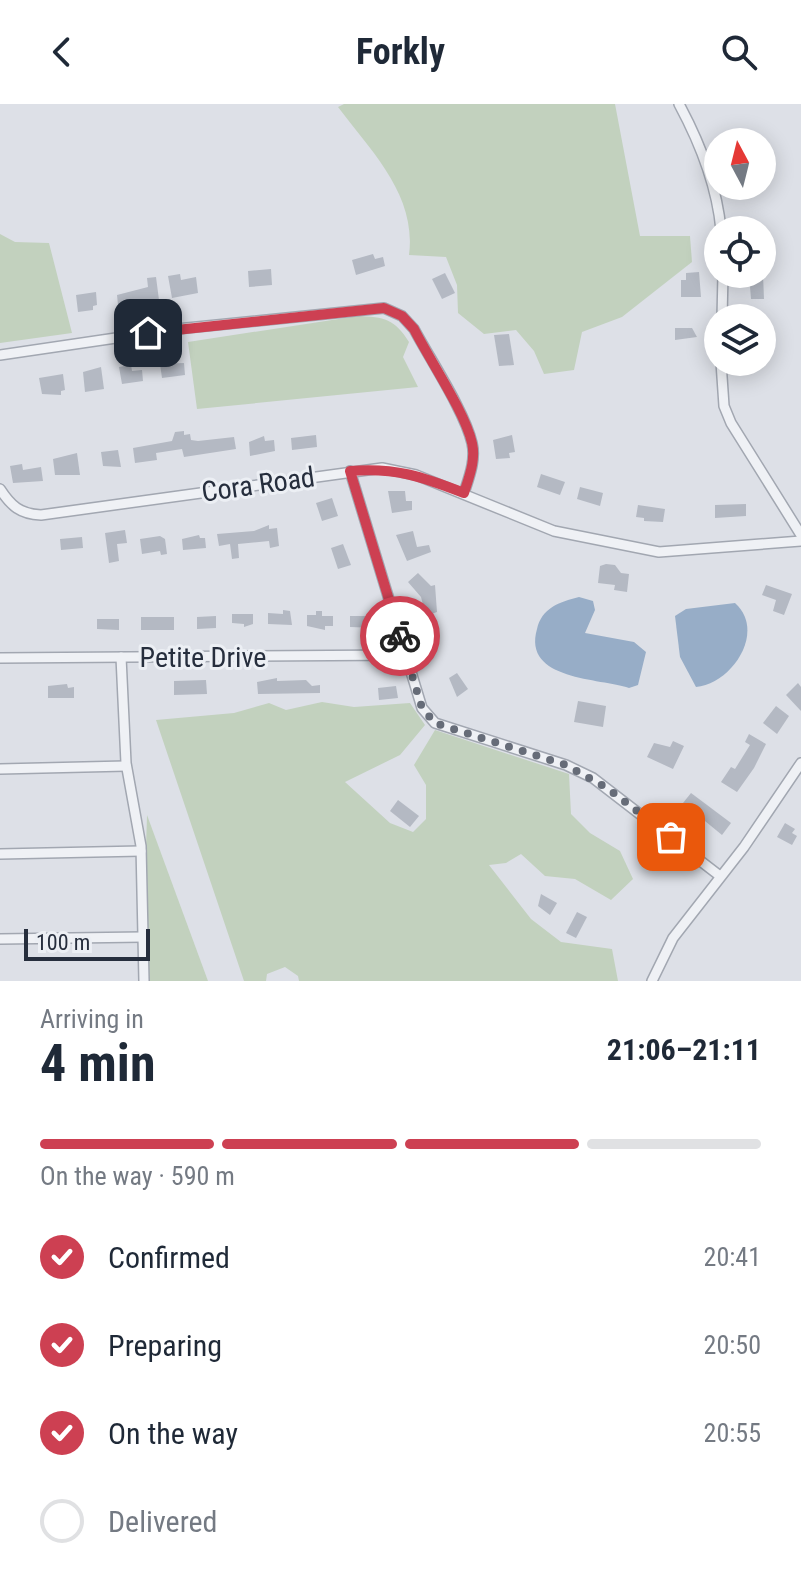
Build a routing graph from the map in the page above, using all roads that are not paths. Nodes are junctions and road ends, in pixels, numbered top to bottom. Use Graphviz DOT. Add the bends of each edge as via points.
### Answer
graph roads {
  1 [pos="679,104"];
  2 [pos="719,216"];
  3 [pos="0,355"];
  4 [pos="722,376"];
  5 [pos="350,471"];
  6 [pos="0,489"];
  7 [pos="464,493"];
  8 [pos="801,535"];
  9 [pos="801,541"];
  10 [pos="406,655"];
  11 [pos="121,657"];
  12 [pos="0,658"];
  13 [pos="801,763"];
  14 [pos="126,766"];
  15 [pos="0,769"];
  16 [pos="141,851"];
  17 [pos="0,854"];
  18 [pos="720,876"];
  19 [pos="143,937"];
  20 [pos="0,939"];
  21 [pos="144,981"];
  22 [pos="652,981"];
  1 -- 2 [label="street" via="704,159"];
  3 -- 7 [label="street" via="177,329 384,308 414,329 472,442 473,462"];
  4 -- 8 [label="street" via="731,423"];
  5 -- 6 [label="street, Cora Road" via="41,515 15,509"];
  5 -- 7 [label="street, Cora Road" via="382,468"];
  5 -- 10 [label="street"];
  7 -- 9 [label="street, Cora Road" via="554,531 659,552"];
  10 -- 11 [label="street, Petite Drive"];
  10 -- 18 [label="street" via="422,708 435,723 593,778"];
  11 -- 12 [label="street, Petite Drive"];
  11 -- 14 [label="street"];
  13 -- 18 [label="street"];
  14 -- 15 [label="street"];
  14 -- 16 [label="street"];
  16 -- 17 [label="street"];
  16 -- 19 [label="street"];
  18 -- 22 [label="street" via="673,938"];
  19 -- 20 [label="street"];
  19 -- 21 [label="street"];
}
